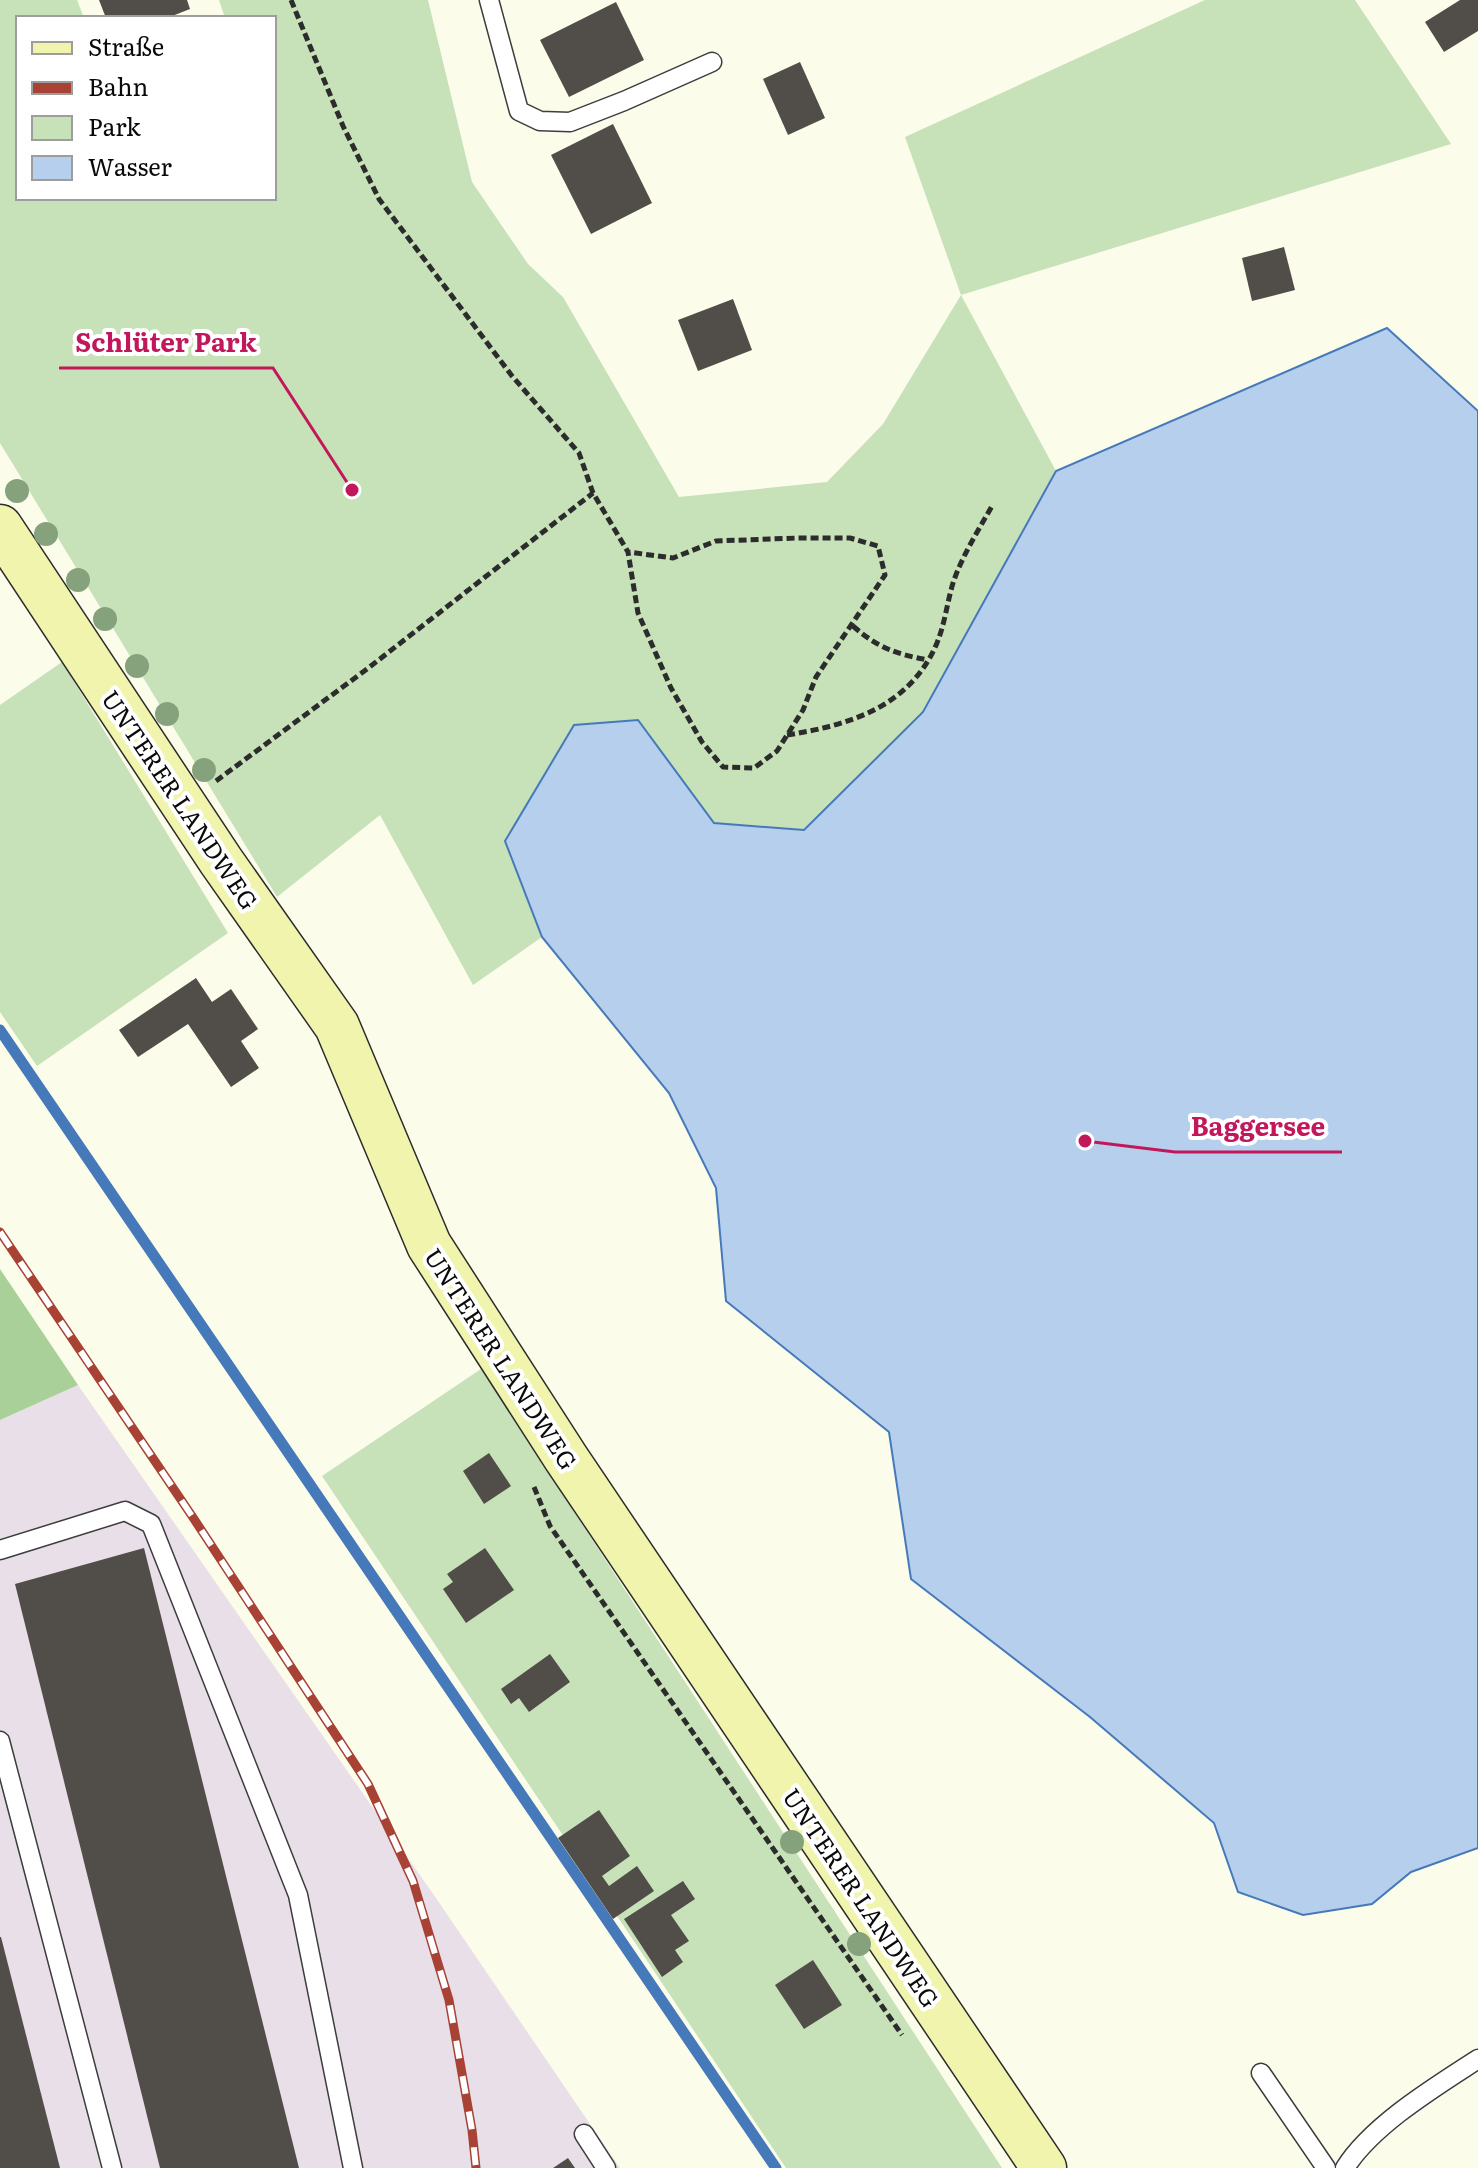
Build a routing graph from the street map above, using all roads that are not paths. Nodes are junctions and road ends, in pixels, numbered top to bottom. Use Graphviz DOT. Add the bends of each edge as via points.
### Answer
graph roads {
  1 [pos="489,0"];
  2 [pos="712,62"];
  3 [pos="0,527"];
  4 [pos="0,1550"];
  5 [pos="0,1741"];
  6 [pos="1478,2059"];
  7 [pos="1261,2073"];
  8 [pos="584,2134"];
  9 [pos="112,2168"];
  10 [pos="353,2168"];
  11 [pos="606,2168"];
  12 [pos="1044,2168"];
  13 [pos="1326,2168"];
  14 [pos="1345,2168"];
  1 -- 2 [label="lane" via="519,111 540,121 570,122"];
  3 -- 12 [label="main road, UNTERER LANDWEG" via="337,1026 429,1245"];
  4 -- 10 [label="lane" via="125,1511 151,1524 298,1895"];
  5 -- 9 [label="lane"];
  6 -- 14 [label="lane" via="1421,2096 1355,2152"];
  7 -- 13 [label="lane"];
  8 -- 11 [label="lane"];
}
